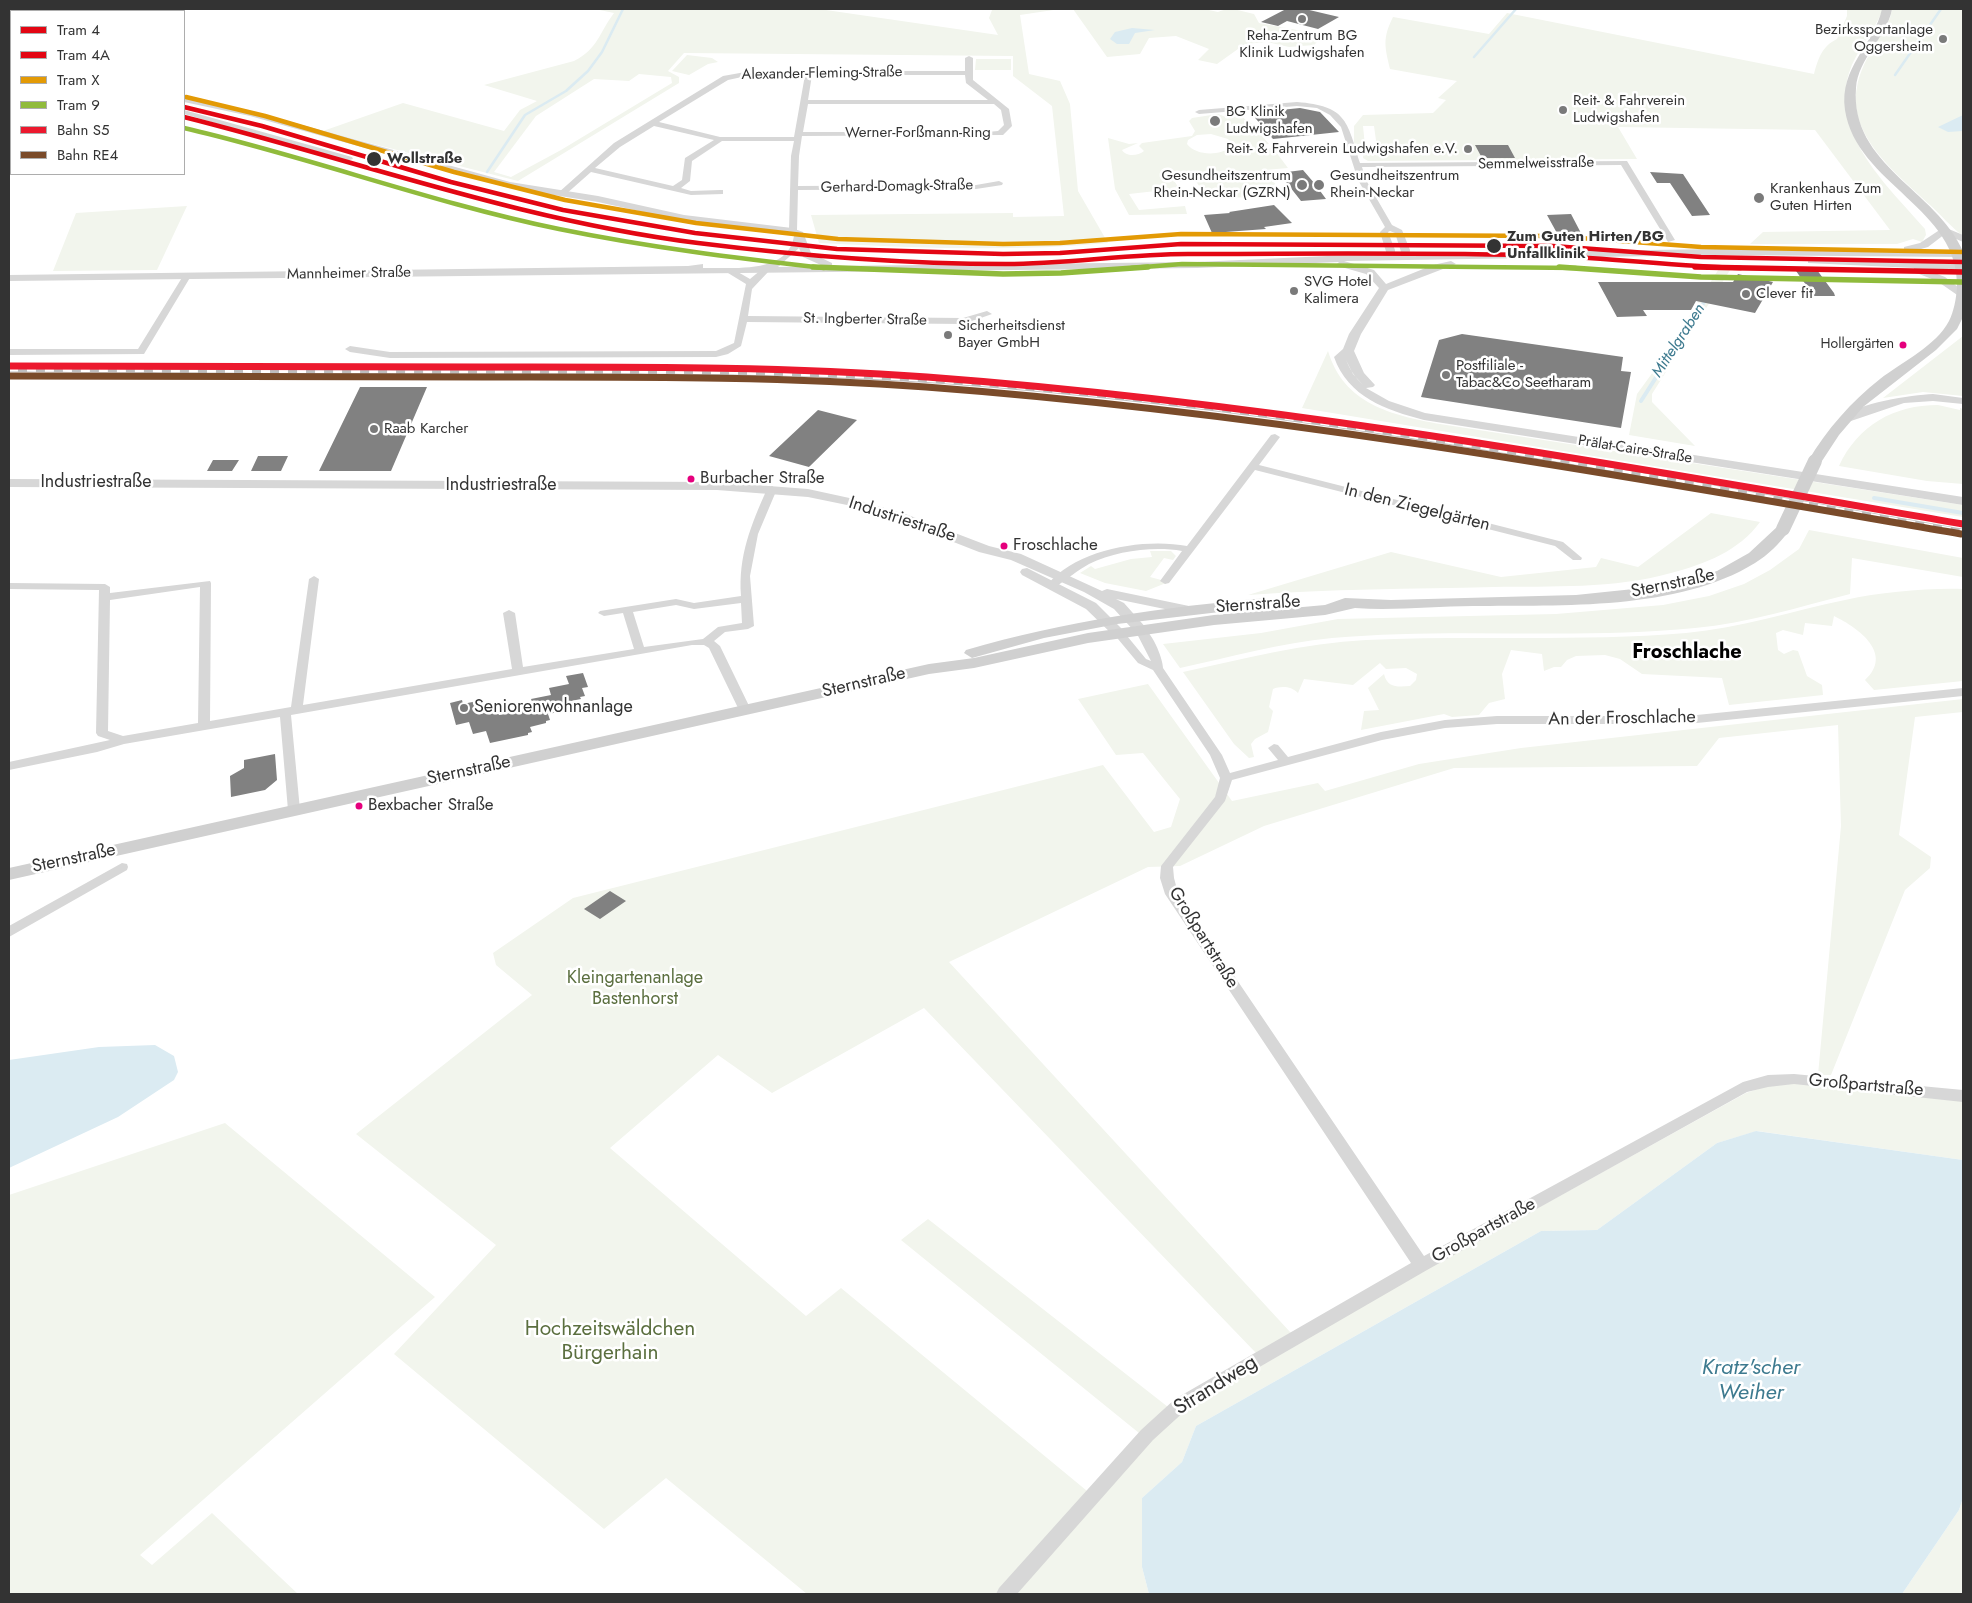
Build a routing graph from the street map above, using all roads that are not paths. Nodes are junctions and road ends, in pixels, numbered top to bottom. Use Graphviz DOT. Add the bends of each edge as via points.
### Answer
graph roads {
  1 [pos="1887,9"];
  2 [pos="970,58"];
  3 [pos="809,73"];
  4 [pos="969,73"];
  5 [pos="185,99"];
  6 [pos="804,102"];
  7 [pos="996,102"];
  8 [pos="185,112"];
  9 [pos="1199,112"];
  10 [pos="652,123"];
  11 [pos="798,137"];
  12 [pos="720,139"];
  13 [pos="349,159"];
  14 [pos="1357,165"];
  15 [pos="589,169"];
  16 [pos="999,183"];
  17 [pos="794,188"];
  18 [pos="674,189"];
  19 [pos="720,192"];
  20 [pos="562,193"];
  21 [pos="1389,227"];
  22 [pos="1944,230"];
  23 [pos="796,232"];
  24 [pos="1963,239"];
  25 [pos="1671,240"];
  26 [pos="1900,252"];
  27 [pos="1961,254"];
  28 [pos="1390,260"];
  29 [pos="1405,260"];
  30 [pos="1309,262"];
  31 [pos="1866,263"];
  32 [pos="1342,264"];
  33 [pos="1451,264"];
  34 [pos="828,265"];
  35 [pos="1962,267"];
  36 [pos="689,268"];
  37 [pos="769,268"];
  38 [pos="971,268"];
  39 [pos="731,271"];
  40 [pos="186,276"];
  41 [pos="9,278"];
  42 [pos="751,283"];
  43 [pos="1385,286"];
  44 [pos="1963,296"];
  45 [pos="987,314"];
  46 [pos="742,319"];
  47 [pos="350,349"];
  48 [pos="9,352"];
  49 [pos="1963,401"];
  50 [pos="1848,418"];
  51 [pos="1275,437"];
  52 [pos="1731,462"];
  53 [pos="1252,466"];
  54 [pos="9,483"];
  55 [pos="772,489"];
  56 [pos="1963,492"];
  57 [pos="1963,501"];
  58 [pos="1188,549"];
  59 [pos="1578,558"];
  60 [pos="314,579"];
  61 [pos="1058,581"];
  62 [pos="1165,581"];
  63 [pos="9,586"];
  64 [pos="1089,589"];
  65 [pos="105,592"];
  66 [pos="746,599"];
  67 [pos="1354,604"];
  68 [pos="627,609"];
  69 [pos="1189,610"];
  70 [pos="509,613"];
  71 [pos="604,613"];
  72 [pos="1131,617"];
  73 [pos="1108,620"];
  74 [pos="1141,630"];
  75 [pos="1119,634"];
  76 [pos="706,642"];
  77 [pos="640,651"];
  78 [pos="1157,668"];
  79 [pos="929,669"];
  80 [pos="518,671"];
  81 [pos="1963,692"];
  82 [pos="291,710"];
  83 [pos="745,710"];
  84 [pos="204,725"];
  85 [pos="117,738"];
  86 [pos="1274,748"];
  87 [pos="1285,761"];
  88 [pos="9,766"];
  89 [pos="1226,778"];
  90 [pos="294,810"];
  91 [pos="122,867"];
  92 [pos="9,874"];
  93 [pos="9,932"];
  94 [pos="1963,1096"];
  95 [pos="1421,1265"];
  96 [pos="1005,1594"];
  1 -- 22 [label="main road, Sternstraße" via="1855,72 1850,87 1852,113 1856,126 1882,166"];
  2 -- 4 [label="street"];
  3 -- 4 [label="street, Alexander-Fleming-Straße"];
  3 -- 6 [label="street"];
  3 -- 10 [label="street, Alexander-Fleming-Straße" via="751,73 726,78"];
  4 -- 7 [label="street, Werner-Forßmann-Ring" via="969,80"];
  5 -- 20 [label="street" via="252,114 509,185"];
  6 -- 7 [label="street" via="850,98"];
  6 -- 11 [label="street"];
  7 -- 11 [label="street, Werner-Forßmann-Ring" via="1004,110 1008,126 994,134"];
  8 -- 13 [label="street"];
  9 -- 14 [label="street" via="1297,104 1319,106 1333,113 1345,127"];
  10 -- 12 [label="street"];
  10 -- 15 [label="street, Alexander-Fleming-Straße" via="617,145"];
  11 -- 12 [label="street"];
  11 -- 17 [label="street"];
  12 -- 18 [label="street" via="688,160 686,181"];
  14 -- 21 [label="street"];
  14 -- 25 [label="street, Semmelweisstraße" via="1624,163"];
  15 -- 18 [label="street"];
  15 -- 20 [label="street, Alexander-Fleming-Straße"];
  16 -- 17 [label="street, Gerhard-Domagk-Straße" via="976,187"];
  17 -- 23 [label="street"];
  18 -- 19 [label="street" via="691,193"];
  20 -- 23 [label="street" via="711,223"];
  21 -- 28 [label="street" via="1384,232 1391,250"];
  21 -- 29 [label="street" via="1399,232 1406,250"];
  22 -- 24 [label="street"];
  22 -- 26 [label="street" via="1924,245"];
  22 -- 27 [label="main road, Sternstraße"];
  23 -- 34 [label="street" via="807,255"];
  23 -- 37 [label="street" via="796,247"];
  26 -- 27 [label="street, Mannheimer Straße"];
  26 -- 29 [label="street, Mannheimer Straße"];
  27 -- 35 [label="main road, Sternstraße"];
  28 -- 29 [label="street, Mannheimer Straße"];
  28 -- 30 [label="street, Mannheimer Straße"];
  28 -- 32 [label="street, Mannheimer Straße"];
  28 -- 43 [label="street, Prälat-Caire-Straße"];
  29 -- 33 [label="street, Mannheimer Straße"];
  29 -- 43 [label="street, Prälat-Caire-Straße"];
  30 -- 32 [label="street, Mannheimer Straße"];
  30 -- 38 [label="street, Mannheimer Straße"];
  31 -- 33 [label="street, Mannheimer Straße"];
  31 -- 35 [label="street, Mannheimer Straße"];
  31 -- 44 [label="street" via="1928,273"];
  32 -- 43 [label="street" via="1370,272"];
  33 -- 43 [label="street"];
  34 -- 37 [label="street, Mannheimer Straße"];
  34 -- 38 [label="street, Mannheimer Straße"];
  35 -- 44 [label="main road, Sternstraße"];
  36 -- 37 [label="street, Mannheimer Straße"];
  36 -- 39 [label="street, Mannheimer Straße"];
  36 -- 40 [label="street, Mannheimer Straße"];
  37 -- 38 [label="street, Mannheimer Straße"];
  37 -- 39 [label="street, Mannheimer Straße"];
  37 -- 42 [label="street"];
  39 -- 42 [label="street"];
  40 -- 41 [label="street, Mannheimer Straße"];
  40 -- 48 [label="street" via="141,352"];
  42 -- 46 [label="street"];
  43 -- 52 [label="street, Prälat-Caire-Straße" via="1348,351 1364,380 1379,392 1408,405 1614,444"];
  44 -- 50 [label="main road, Sternstraße" via="1955,321 1944,336 1874,390"];
  45 -- 46 [label="street, St. Ingberter Straße" via="964,321"];
  46 -- 47 [label="street" via="738,344 725,352 705,356 390,355"];
  49 -- 50 [label="street" via="1929,397 1887,402"];
  50 -- 67 [label="main road, Sternstraße, bridge" via="1822,447 1783,529 1749,560 1720,574 1656,591 1550,600"];
  51 -- 53 [label="street"];
  52 -- 56 [label="street, Prälat-Caire-Straße"];
  52 -- 57 [label="street, Prälat-Caire-Straße"];
  53 -- 58 [label="street"];
  53 -- 59 [label="street, In den Ziegelgärten" via="1559,544"];
  54 -- 55 [label="street, Industriestraße" via="717,486"];
  55 -- 61 [label="street, Industriestraße" via="814,494 904,518 984,548 1006,562"];
  55 -- 66 [label="street" via="753,534"];
  58 -- 61 [label="street" via="1148,548 1105,555 1086,562"];
  58 -- 62 [label="street"];
  60 -- 82 [label="street"];
  61 -- 64 [label="street, Industriestraße"];
  61 -- 73 [label="street, Industriestraße"];
  63 -- 65 [label="street"];
  64 -- 69 [label="street"];
  64 -- 72 [label="street, Industriestraße"];
  65 -- 84 [label="street" via="206,583"];
  65 -- 85 [label="street" via="102,733"];
  66 -- 68 [label="street" via="694,606 676,602"];
  66 -- 76 [label="street" via="748,626 722,629"];
  67 -- 69 [label="main road, Sternstraße" via="1322,600"];
  67 -- 74 [label="main road, Sternstraße"];
  68 -- 71 [label="street"];
  68 -- 77 [label="street"];
  69 -- 72 [label="main road, Sternstraße"];
  70 -- 80 [label="street"];
  72 -- 73 [label="main road, Sternstraße"];
  72 -- 74 [label="street, Industriestraße"];
  73 -- 75 [label="street, Industriestraße"];
  73 -- 79 [label="main road, Sternstraße" via="998,644"];
  74 -- 75 [label="main road, Sternstraße"];
  74 -- 78 [label="street" via="1157,658"];
  75 -- 78 [label="street" via="1142,661"];
  75 -- 79 [label="main road, Sternstraße"];
  76 -- 77 [label="street"];
  76 -- 83 [label="street" via="714,646"];
  77 -- 80 [label="street"];
  78 -- 89 [label="street" via="1216,755"];
  79 -- 83 [label="main road, Sternstraße"];
  80 -- 82 [label="street"];
  81 -- 87 [label="street, An der Froschlache" via="1688,720 1497,720 1445,724 1380,736"];
  82 -- 84 [label="street"];
  82 -- 90 [label="street"];
  83 -- 90 [label="main road, Sternstraße"];
  84 -- 85 [label="street"];
  85 -- 88 [label="street" via="97,748"];
  86 -- 87 [label="street"];
  87 -- 89 [label="street, An der Froschlache"];
  89 -- 95 [label="street, Großpartstraße" via="1221,798 1168,866 1167,878 1172,894"];
  90 -- 92 [label="main road, Sternstraße"];
  91 -- 93 [label="street"];
  94 -- 95 [label="street, Großpartstraße" via="1794,1079 1768,1081 1743,1088"];
  95 -- 96 [label="street, Strandweg" via="1181,1404 1147,1434"];
}
